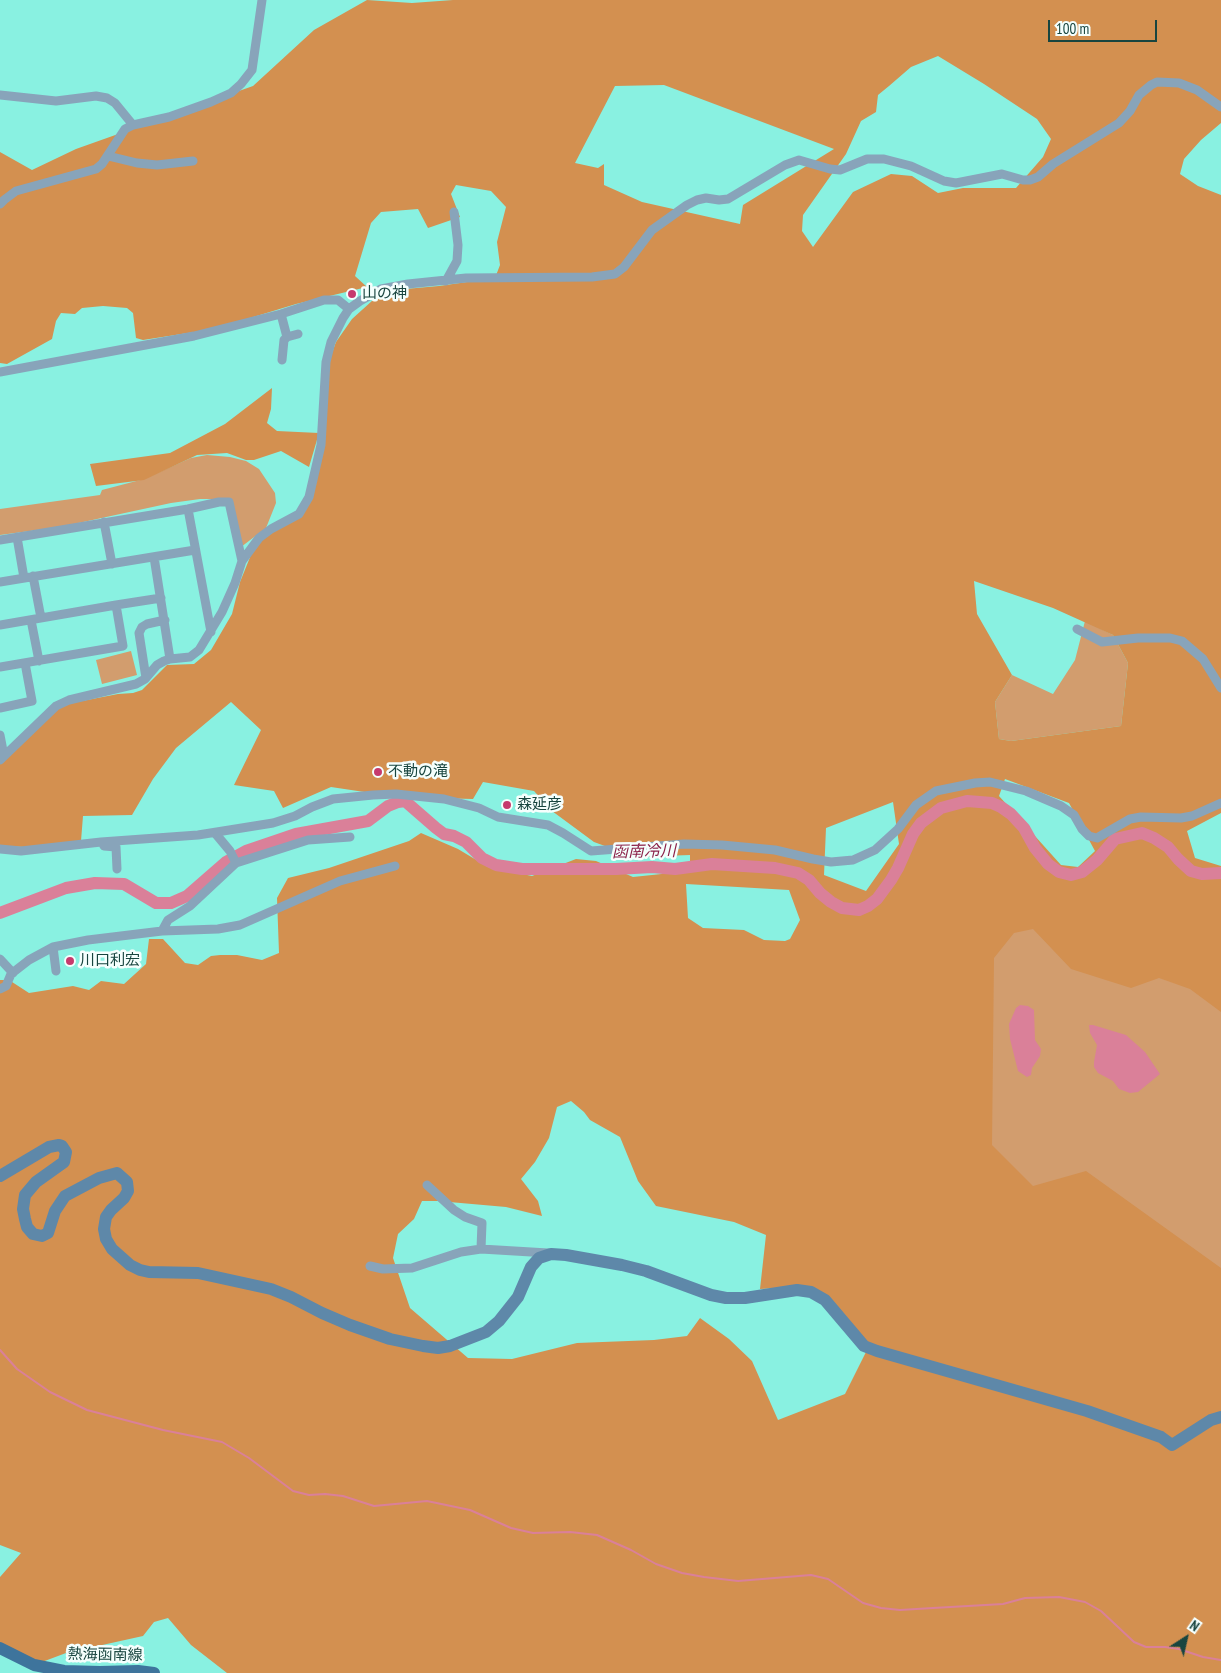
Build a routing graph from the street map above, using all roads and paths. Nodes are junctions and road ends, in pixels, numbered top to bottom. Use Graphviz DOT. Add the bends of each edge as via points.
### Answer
graph roads {
  1 [pos="262,0"];
  2 [pos="0,95"];
  3 [pos="1221,107"];
  4 [pos="133,125"];
  5 [pos="108,156"];
  6 [pos="193,162"];
  7 [pos="0,204"];
  8 [pos="454,212"];
  9 [pos="446,281"];
  10 [pos="349,310"];
  11 [pos="282,314"];
  12 [pos="298,334"];
  13 [pos="287,337"];
  14 [pos="282,360"];
  15 [pos="0,372"];
  16 [pos="188,509"];
  17 [pos="104,522"];
  18 [pos="17,537"];
  19 [pos="0,540"];
  20 [pos="195,550"];
  21 [pos="154,557"];
  22 [pos="242,561"];
  23 [pos="112,564"];
  24 [pos="29,577"];
  25 [pos="0,582"];
  26 [pos="161,598"];
  27 [pos="116,605"];
  28 [pos="36,619"];
  29 [pos="165,620"];
  30 [pos="0,625"];
  31 [pos="1077,630"];
  32 [pos="211,632"];
  33 [pos="170,658"];
  34 [pos="39,661"];
  35 [pos="25,663"];
  36 [pos="0,667"];
  37 [pos="146,678"];
  38 [pos="1221,688"];
  39 [pos="0,708"];
  40 [pos="0,735"];
  41 [pos="2,758"];
  42 [pos="1221,803"];
  43 [pos="215,833"];
  44 [pos="350,837"];
  45 [pos="102,842"];
  46 [pos="0,848"];
  47 [pos="236,863"];
  48 [pos="395,866"];
  49 [pos="117,869"];
  50 [pos="162,931"];
  51 [pos="53,947"];
  52 [pos="0,959"];
  53 [pos="56,971"];
  54 [pos="13,973"];
  55 [pos="0,988"];
  56 [pos="0,1176"];
  57 [pos="427,1185"];
  58 [pos="481,1249"];
  59 [pos="551,1254"];
  60 [pos="370,1266"];
  61 [pos="1221,1417"];
  62 [pos="0,1648"];
  63 [pos="34,1669"];
  64 [pos="154,1673"];
  1 -- 4 [label="street" via="252,70 241,84 231,93 211,102 169,117"];
  2 -- 4 [label="street" via="56,101 96,96 107,98"];
  3 -- 9 [label="street" via="1197,90 1157,82 1139,95 1120,123 1030,180 1002,174 956,183 884,159 868,159 840,170 800,160 785,165 728,199 697,200 652,230 615,274"];
  4 -- 5 [label="street" via="125,129"];
  5 -- 6 [label="street" via="157,165"];
  5 -- 7 [label="street" via="96,169 16,192"];
  8 -- 9 [label="street" via="457,261"];
  9 -- 10 [label="street" via="382,289"];
  10 -- 11 [label="street" via="338,300 331,299"];
  10 -- 22 [label="street" via="330,342 321,445 309,497 299,514 259,538"];
  11 -- 13 [label="street"];
  11 -- 15 [label="street" via="190,337"];
  12 -- 13 [label="street"];
  13 -- 14 [label="street"];
  16 -- 17 [label="street"];
  16 -- 20 [label="street"];
  16 -- 22 [label="street" via="229,502"];
  17 -- 18 [label="street"];
  17 -- 23 [label="street"];
  18 -- 19 [label="street"];
  18 -- 24 [label="street"];
  20 -- 21 [label="street"];
  20 -- 32 [label="street"];
  21 -- 23 [label="street"];
  21 -- 26 [label="street"];
  22 -- 32 [label="street"];
  23 -- 24 [label="street"];
  24 -- 25 [label="street"];
  24 -- 28 [label="street"];
  26 -- 27 [label="street"];
  26 -- 29 [label="street"];
  27 -- 28 [label="street"];
  27 -- 34 [label="street" via="123,646"];
  28 -- 30 [label="street"];
  28 -- 34 [label="street"];
  29 -- 33 [label="street"];
  29 -- 37 [label="street" via="140,629"];
  31 -- 38 [label="street" via="1102,642 1138,638 1182,641 1203,659"];
  32 -- 33 [label="street" via="194,655"];
  33 -- 37 [label="street" via="157,665"];
  34 -- 35 [label="street"];
  35 -- 36 [label="street"];
  35 -- 39 [label="street" via="32,701"];
  37 -- 41 [label="street" via="136,684 56,706"];
  40 -- 41 [label="street"];
  42 -- 43 [label="street" via="1181,818 1130,819 1097,838 1089,836 1074,815 1061,806 1026,791 990,782 975,783 936,791 916,805 898,829 875,850 854,860 831,862 775,850 722,844 591,851 548,825 498,818 479,808 444,799 396,794 333,799 273,823"];
  43 -- 45 [label="street"];
  43 -- 47 [label="street"];
  44 -- 47 [label="street" via="308,840"];
  45 -- 46 [label="street" via="21,851"];
  45 -- 49 [label="street" via="104,846 116,847"];
  47 -- 50 [label="street" via="190,906 168,920"];
  48 -- 50 [label="street" via="340,881 240,925"];
  50 -- 51 [label="street"];
  51 -- 53 [label="street"];
  51 -- 54 [label="street"];
  52 -- 54 [label="street"];
  54 -- 55 [label="street" via="6,986"];
  56 -- 59 [label="street" via="49,1147 62,1146 66,1152 64,1162 36,1182 25,1195 25,1219 33,1234 42,1236 48,1232 55,1211 65,1196 99,1178 118,1174 127,1182 128,1192 106,1217 104,1229 112,1249 130,1265 149,1272 198,1273 271,1290 350,1325 423,1346 450,1346 486,1332 518,1297 531,1267 539,1258"];
  57 -- 58 [label="street" via="454,1210 482,1223"];
  58 -- 59 [label="street"];
  58 -- 60 [label="street" via="412,1268"];
  59 -- 61 [label="street" via="622,1264 726,1298 797,1290 811,1292 825,1300 864,1346 877,1352 1087,1411 1172,1445"];
  62 -- 63 [label="main road, 熱海函南線"];
  63 -- 64 [label="main road, 熱海函南線"];
}
